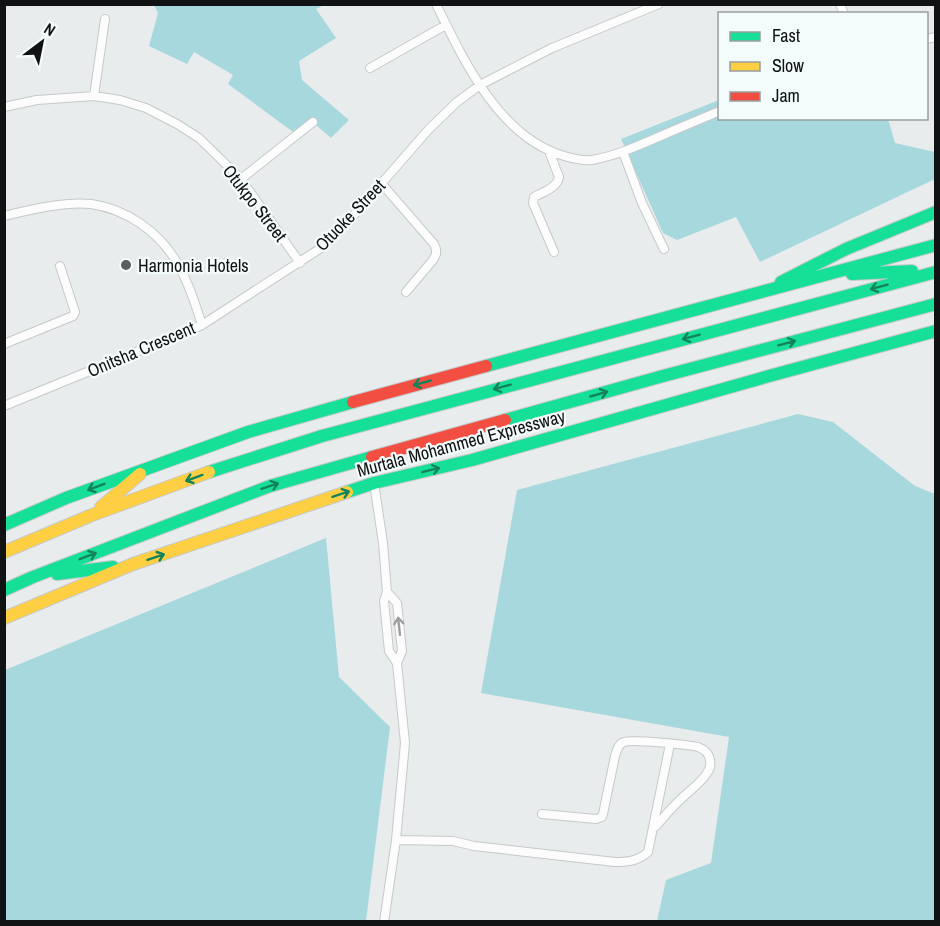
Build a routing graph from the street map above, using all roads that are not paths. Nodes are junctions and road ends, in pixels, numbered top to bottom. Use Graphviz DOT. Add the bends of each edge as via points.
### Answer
graph roads {
  1 [pos="436,4"];
  2 [pos="659,4"];
  3 [pos="105,19"];
  4 [pos="446,25"];
  5 [pos="370,68"];
  6 [pos="480,85"];
  7 [pos="94,96"];
  8 [pos="4,107"];
  9 [pos="718,112"];
  10 [pos="313,122"];
  11 [pos="549,151"];
  12 [pos="623,152"];
  13 [pos="241,179"];
  14 [pos="381,183"];
  15 [pos="936,212"];
  16 [pos="4,216"];
  17 [pos="936,245"];
  18 [pos="664,249"];
  19 [pos="554,252"];
  20 [pos="300,263"];
  21 [pos="60,266"];
  22 [pos="936,271"];
  23 [pos="821,276"];
  24 [pos="406,292"];
  25 [pos="762,292"];
  26 [pos="936,304"];
  27 [pos="202,325"];
  28 [pos="936,331"];
  29 [pos="4,344"];
  30 [pos="4,406"];
  31 [pos="149,467"];
  32 [pos="374,483"];
  33 [pos="92,515"];
  34 [pos="4,525"];
  35 [pos="4,552"];
  36 [pos="133,564"];
  37 [pos="33,577"];
  38 [pos="4,590"];
  39 [pos="4,618"];
  40 [pos="670,744"];
  41 [pos="542,814"];
  42 [pos="654,829"];
  43 [pos="396,840"];
  44 [pos="384,921"];
  1 -- 4 [label="street"];
  2 -- 6 [label="street, Otuoke Street" via="552,48"];
  3 -- 7 [label="street"];
  4 -- 5 [label="street"];
  4 -- 6 [label="street"];
  6 -- 11 [label="street" via="503,116 525,137"];
  6 -- 14 [label="street, Otuoke Street" via="429,129"];
  7 -- 8 [label="street, Otukpo Street"];
  7 -- 13 [label="street, Otukpo Street" via="146,108 177,124 199,138"];
  9 -- 12 [label="street"];
  10 -- 13 [label="street"];
  11 -- 12 [label="street" via="589,160"];
  11 -- 19 [label="street" via="558,181 534,197 533,203"];
  12 -- 18 [label="street"];
  13 -- 20 [label="street, Otukpo Street"];
  14 -- 20 [label="street, Otuoke Street" via="347,223"];
  14 -- 24 [label="street" via="436,249 434,260"];
  15 -- 25 [label="main road" via="846,249"];
  16 -- 27 [label="street, Onitsha Crescent" via="90,204 117,210 141,222 176,261"];
  17 -- 23 [label="main road"];
  20 -- 27 [label="street, Otuoke Street"];
  21 -- 29 [label="street" via="73,316"];
  22 -- 23 [label="main road"];
  22 -- 33 [label="main road, one-way" via="322,436 231,464"];
  23 -- 25 [label="main road"];
  25 -- 31 [label="main road, one-way" via="345,404 248,432"];
  37 -- 26 [label="main road, Murtala Mohammed Expressway, one-way" via="270,486"];
  27 -- 30 [label="street, Onitsha Crescent"];
  32 -- 28 [label="main road, Murtala Mohammed Expressway, one-way" via="472,460"];
  31 -- 33 [label="main road"];
  31 -- 34 [label="main road, one-way"];
  36 -- 32 [label="main road, Murtala Mohammed Expressway, one-way"];
  32 -- 43 [label="street" via="387,592 397,603 402,651 397,663 405,743"];
  33 -- 35 [label="main road"];
  36 -- 37 [label="main road"];
  36 -- 39 [label="main road, Murtala Mohammed Expressway"];
  37 -- 38 [label="main road, Murtala Mohammed Expressway"];
  40 -- 41 [label="street" via="632,740 620,744 602,817"];
  40 -- 42 [label="street"];
  40 -- 42 [label="street" via="704,750 709,755 710,768"];
  42 -- 43 [label="street" via="648,852 627,862 453,842"];
  43 -- 44 [label="street"];
}
